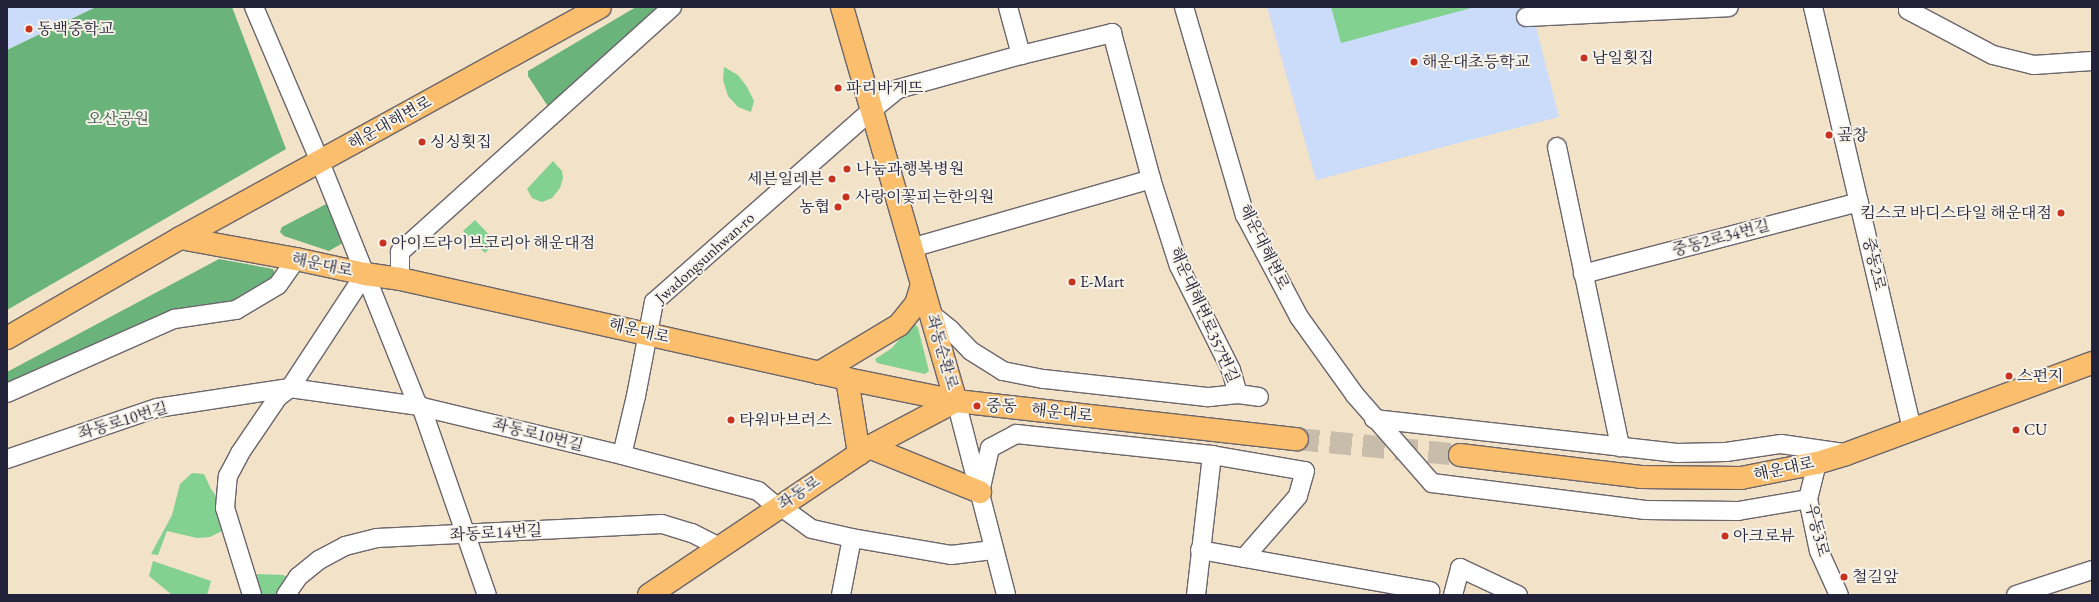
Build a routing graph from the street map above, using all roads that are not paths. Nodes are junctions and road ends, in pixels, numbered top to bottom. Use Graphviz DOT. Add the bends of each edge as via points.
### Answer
graph roads {
  1 [pos="254,7"];
  2 [pos="600,7"];
  3 [pos="672,7"];
  4 [pos="842,7"];
  5 [pos="1008,7"];
  6 [pos="1184,7"];
  7 [pos="1729,7"];
  8 [pos="1813,7"];
  9 [pos="1908,7"];
  10 [pos="1526,17"];
  11 [pos="1021,55"];
  12 [pos="2092,61"];
  13 [pos="872,110"];
  14 [pos="1557,147"];
  15 [pos="320,162"];
  16 [pos="1151,179"];
  17 [pos="1860,202"];
  18 [pos="180,238"];
  19 [pos="911,248"];
  20 [pos="296,259"];
  21 [pos="365,274"];
  22 [pos="1583,274"];
  23 [pos="400,279"];
  24 [pos="922,284"];
  25 [pos="931,314"];
  26 [pos="648,333"];
  27 [pos="7,338"];
  28 [pos="2092,363"];
  29 [pos="819,373"];
  30 [pos="848,379"];
  31 [pos="290,388"];
  32 [pos="7,393"];
  33 [pos="1238,394"];
  34 [pos="1259,398"];
  35 [pos="956,401"];
  36 [pos="420,406"];
  37 [pos="1374,419"];
  38 [pos="1912,428"];
  39 [pos="1297,439"];
  40 [pos="1620,447"];
  41 [pos="864,450"];
  42 [pos="1846,454"];
  43 [pos="622,455"];
  44 [pos="1212,455"];
  45 [pos="1460,455"];
  46 [pos="7,459"];
  47 [pos="1817,463"];
  48 [pos="980,492"];
  49 [pos="1808,499"];
  50 [pos="779,507"];
  51 [pos="466,534"];
  52 [pos="852,538"];
  53 [pos="721,548"];
  54 [pos="993,550"];
  55 [pos="1200,550"];
  56 [pos="1244,558"];
  57 [pos="2092,570"];
  58 [pos="1430,591"];
  59 [pos="252,595"];
  60 [pos="286,595"];
  61 [pos="487,595"];
  62 [pos="649,595"];
  63 [pos="841,595"];
  64 [pos="1006,595"];
  65 [pos="1196,595"];
  66 [pos="1453,595"];
  67 [pos="1518,595"];
  68 [pos="1839,595"];
  69 [pos="2016,595"];
  1 -- 15 [label="street"];
  2 -- 15 [label="main road, 해운대해변로"];
  3 -- 23 [label="street" via="400,252"];
  4 -- 13 [label="main road, 좌동순환로"];
  5 -- 11 [label="street"];
  6 -- 37 [label="street, 해운대해변로" via="1245,215 1299,317"];
  7 -- 10 [label="street"];
  8 -- 17 [label="street, 중동2로"];
  9 -- 12 [label="street" via="1908,10 1993,55 2034,65"];
  11 -- 13 [label="street" via="898,89"];
  11 -- 16 [label="street, 해운대해변로357번길" via="1112,33"];
  13 -- 19 [label="main road, 좌동순환로"];
  13 -- 26 [label="street, Jwadongsunhwan-ro" via="654,302"];
  14 -- 22 [label="street"];
  15 -- 18 [label="main road, 해운대해변로"];
  15 -- 21 [label="street"];
  16 -- 19 [label="street"];
  16 -- 33 [label="street, 해운대해변로357번길" via="1179,266 1231,370"];
  17 -- 22 [label="street, 중동2로34번길"];
  17 -- 38 [label="street, 중동2로"];
  18 -- 20 [label="main road, 해운대로"];
  18 -- 27 [label="main road"];
  19 -- 24 [label="main road, 좌동순환로"];
  20 -- 21 [label="main road, 해운대로"];
  20 -- 32 [label="street" via="278,285 236,310 174,319"];
  21 -- 23 [label="main road, 해운대로"];
  21 -- 31 [label="street"];
  21 -- 36 [label="street"];
  22 -- 40 [label="street"];
  23 -- 26 [label="main road, 해운대로"];
  24 -- 25 [label="main road, 좌동순환로"];
  24 -- 29 [label="main road" via="916,304 899,325"];
  25 -- 33 [label="street, 해운대해변로357번길" via="971,351 1003,371 1043,379 1206,397"];
  25 -- 35 [label="main road, 좌동순환로"];
  26 -- 29 [label="main road, 해운대로"];
  26 -- 43 [label="street, Jwadongsunhwan-ro"];
  28 -- 38 [label="main road, 해운대로"];
  29 -- 30 [label="main road, 해운대로"];
  30 -- 35 [label="main road, 해운대로"];
  30 -- 41 [label="main road"];
  31 -- 36 [label="street, 좌동로10번길"];
  31 -- 46 [label="street, 좌동로10번길" via="157,408"];
  31 -- 59 [label="street" via="278,397 240,453 228,476 225,508"];
  33 -- 34 [label="street"];
  35 -- 39 [label="main road, 해운대로"];
  35 -- 41 [label="main road, 좌동로"];
  35 -- 48 [label="street, 좌동순환로"];
  36 -- 43 [label="street, 좌동로10번길"];
  36 -- 51 [label="street"];
  37 -- 40 [label="street"];
  37 -- 49 [label="street, 해운대해변로" via="1432,483 1645,510 1738,511"];
  38 -- 42 [label="main road, 해운대로"];
  40 -- 42 [label="street" via="1677,453 1726,452 1781,444"];
  41 -- 48 [label="main road"];
  41 -- 50 [label="main road, 좌동로"];
  42 -- 47 [label="main road, 해운대로"];
  43 -- 50 [label="street, 좌동로10번길" via="758,491"];
  44 -- 48 [label="street" via="1016,434 990,448"];
  44 -- 55 [label="street"];
  44 -- 56 [label="street" via="1305,471 1298,496"];
  45 -- 47 [label="main road, 해운대로" via="1641,477 1741,478"];
  47 -- 49 [label="street, 우동3로"];
  48 -- 54 [label="street, 좌동순환로"];
  49 -- 68 [label="street, 우동3로" via="1819,551"];
  50 -- 52 [label="street, 좌동로10번길" via="812,528"];
  50 -- 53 [label="main road, 좌동로"];
  51 -- 53 [label="street, 좌동로14번길" via="662,524 692,534"];
  51 -- 60 [label="street, 좌동로14번길" via="377,538 345,546 319,560 298,577"];
  51 -- 61 [label="street"];
  52 -- 54 [label="street, 좌동로10번길" via="951,555"];
  52 -- 63 [label="street"];
  53 -- 62 [label="main road, 좌동로"];
  54 -- 64 [label="street, 좌동순환로"];
  55 -- 56 [label="street"];
  55 -- 65 [label="street"];
  56 -- 58 [label="street"];
  57 -- 69 [label="street"];
  66 -- 67 [label="street" via="1460,568"];
}
